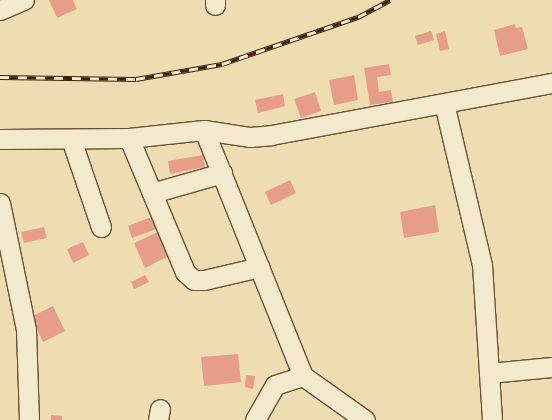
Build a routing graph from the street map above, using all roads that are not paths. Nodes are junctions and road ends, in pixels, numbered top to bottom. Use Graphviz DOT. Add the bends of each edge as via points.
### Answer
graph roads {
  1 [pos="24,0"];
  2 [pos="0,10"];
  3 [pos="552,83"];
  4 [pos="444,103"];
  5 [pos="204,130"];
  6 [pos="129,138"];
  7 [pos="0,139"];
  8 [pos="71,139"];
  9 [pos="222,173"];
  10 [pos="152,193"];
  11 [pos="0,202"];
  12 [pos="101,227"];
  13 [pos="259,267"];
  14 [pos="552,367"];
  15 [pos="489,373"];
  16 [pos="303,376"];
  17 [pos="29,420"];
  18 [pos="255,420"];
  19 [pos="365,420"];
  20 [pos="492,420"];
  1 -- 2 [label="street"];
  3 -- 4 [label="street"];
  4 -- 5 [label="street" via="271,135 250,137"];
  4 -- 15 [label="street" via="482,265"];
  5 -- 6 [label="street"];
  5 -- 9 [label="street"];
  6 -- 8 [label="street"];
  6 -- 10 [label="street"];
  7 -- 8 [label="street"];
  8 -- 12 [label="street"];
  9 -- 10 [label="street"];
  9 -- 13 [label="street"];
  10 -- 13 [label="street" via="185,272 194,280"];
  11 -- 17 [label="street" via="26,330"];
  13 -- 16 [label="street"];
  14 -- 15 [label="street"];
  15 -- 20 [label="street"];
  16 -- 18 [label="street" via="275,385"];
  16 -- 19 [label="street"];
}
